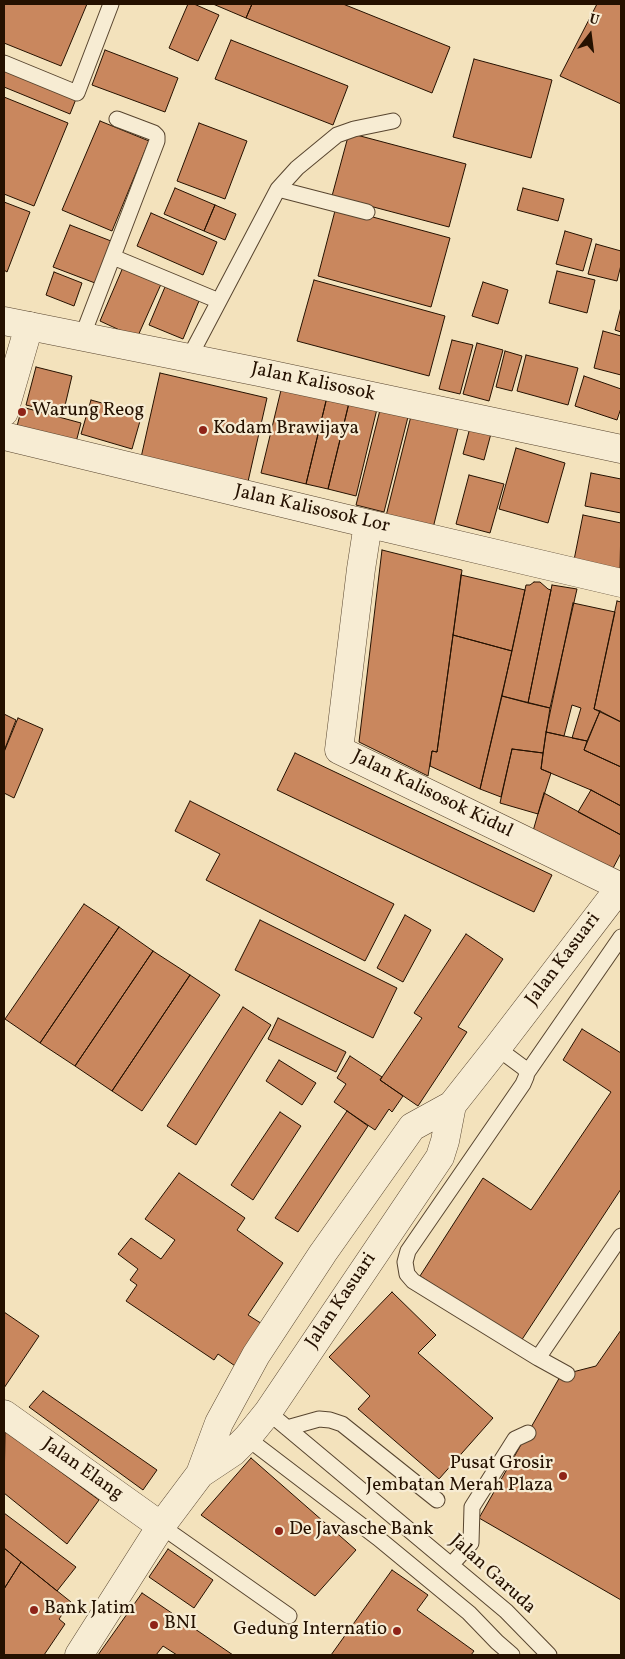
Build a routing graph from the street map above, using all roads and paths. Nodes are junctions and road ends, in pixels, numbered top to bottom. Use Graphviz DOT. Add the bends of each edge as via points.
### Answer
graph roads {
  1 [pos="111,4"];
  2 [pos="4,63"];
  3 [pos="117,119"];
  4 [pos="393,121"];
  5 [pos="278,189"];
  6 [pos="367,212"];
  7 [pos="113,257"];
  8 [pos="219,301"];
  9 [pos="16,324"];
  10 [pos="82,337"];
  11 [pos="189,358"];
  12 [pos="4,412"];
  13 [pos="4,436"];
  14 [pos="621,448"];
  15 [pos="368,524"];
  16 [pos="621,583"];
  17 [pos="621,886"];
  18 [pos="621,937"];
  19 [pos="498,1048"];
  20 [pos="527,1072"];
  21 [pos="452,1105"];
  22 [pos="621,1236"];
  23 [pos="538,1358"];
  24 [pos="567,1374"];
  25 [pos="4,1414"];
  26 [pos="277,1420"];
  27 [pos="528,1433"];
  28 [pos="247,1438"];
  29 [pos="200,1474"];
  30 [pos="437,1500"];
  31 [pos="161,1526"];
  32 [pos="451,1565"];
  33 [pos="289,1616"];
  34 [pos="79,1655"];
  35 [pos="512,1655"];
  36 [pos="549,1655"];
  1 -- 2 [label="lane" via="78,93"];
  3 -- 7 [label="lane" via="154,133 158,141"];
  4 -- 5 [label="lane" via="337,135 297,168"];
  5 -- 6 [label="lane"];
  5 -- 8 [label="lane"];
  7 -- 8 [label="lane"];
  7 -- 10 [label="lane"];
  8 -- 11 [label="lane"];
  9 -- 10 [label="street, Jalan Kalisosok"];
  9 -- 12 [label="street"];
  10 -- 11 [label="street, Jalan Kalisosok"];
  11 -- 14 [label="street, Jalan Kalisosok"];
  13 -- 15 [label="street, Jalan Kalisosok Lor"];
  15 -- 16 [label="street, Jalan Kalisosok Lor"];
  15 -- 17 [label="street, Jalan Kalisosok Kidul" via="339,750"];
  17 -- 19 [label="street, Jalan Kasuari"];
  18 -- 20 [label="lane"];
  19 -- 20 [label="lane"];
  19 -- 21 [label="street, Jalan Kasuari"];
  20 -- 23 [label="lane" via="523,1084 408,1251 405,1262 407,1274 413,1281"];
  21 -- 26 [label="street, Jalan Kasuari" via="440,1157"];
  21 -- 29 [label="street, Jalan Kasuari" via="412,1127 322,1253 256,1355 219,1423"];
  22 -- 23 [label="lane"];
  23 -- 24 [label="lane"];
  25 -- 31 [label="street, Jalan Elang"];
  26 -- 28 [label="street, Jalan Kasuari"];
  26 -- 30 [label="lane" via="319,1419 342,1424"];
  26 -- 32 [label="lane, Jalan Garuda"];
  27 -- 32 [label="lane" via="515,1439 472,1507 472,1543"];
  28 -- 29 [label="street, Jalan Kasuari" via="233,1452"];
  28 -- 35 [label="lane" via="401,1557 469,1613"];
  29 -- 31 [label="street, Jalan Kasuari"];
  31 -- 33 [label="lane"];
  31 -- 34 [label="street, Jalan Kasuari"];
  32 -- 36 [label="lane, Jalan Garuda" via="506,1612"];
}
